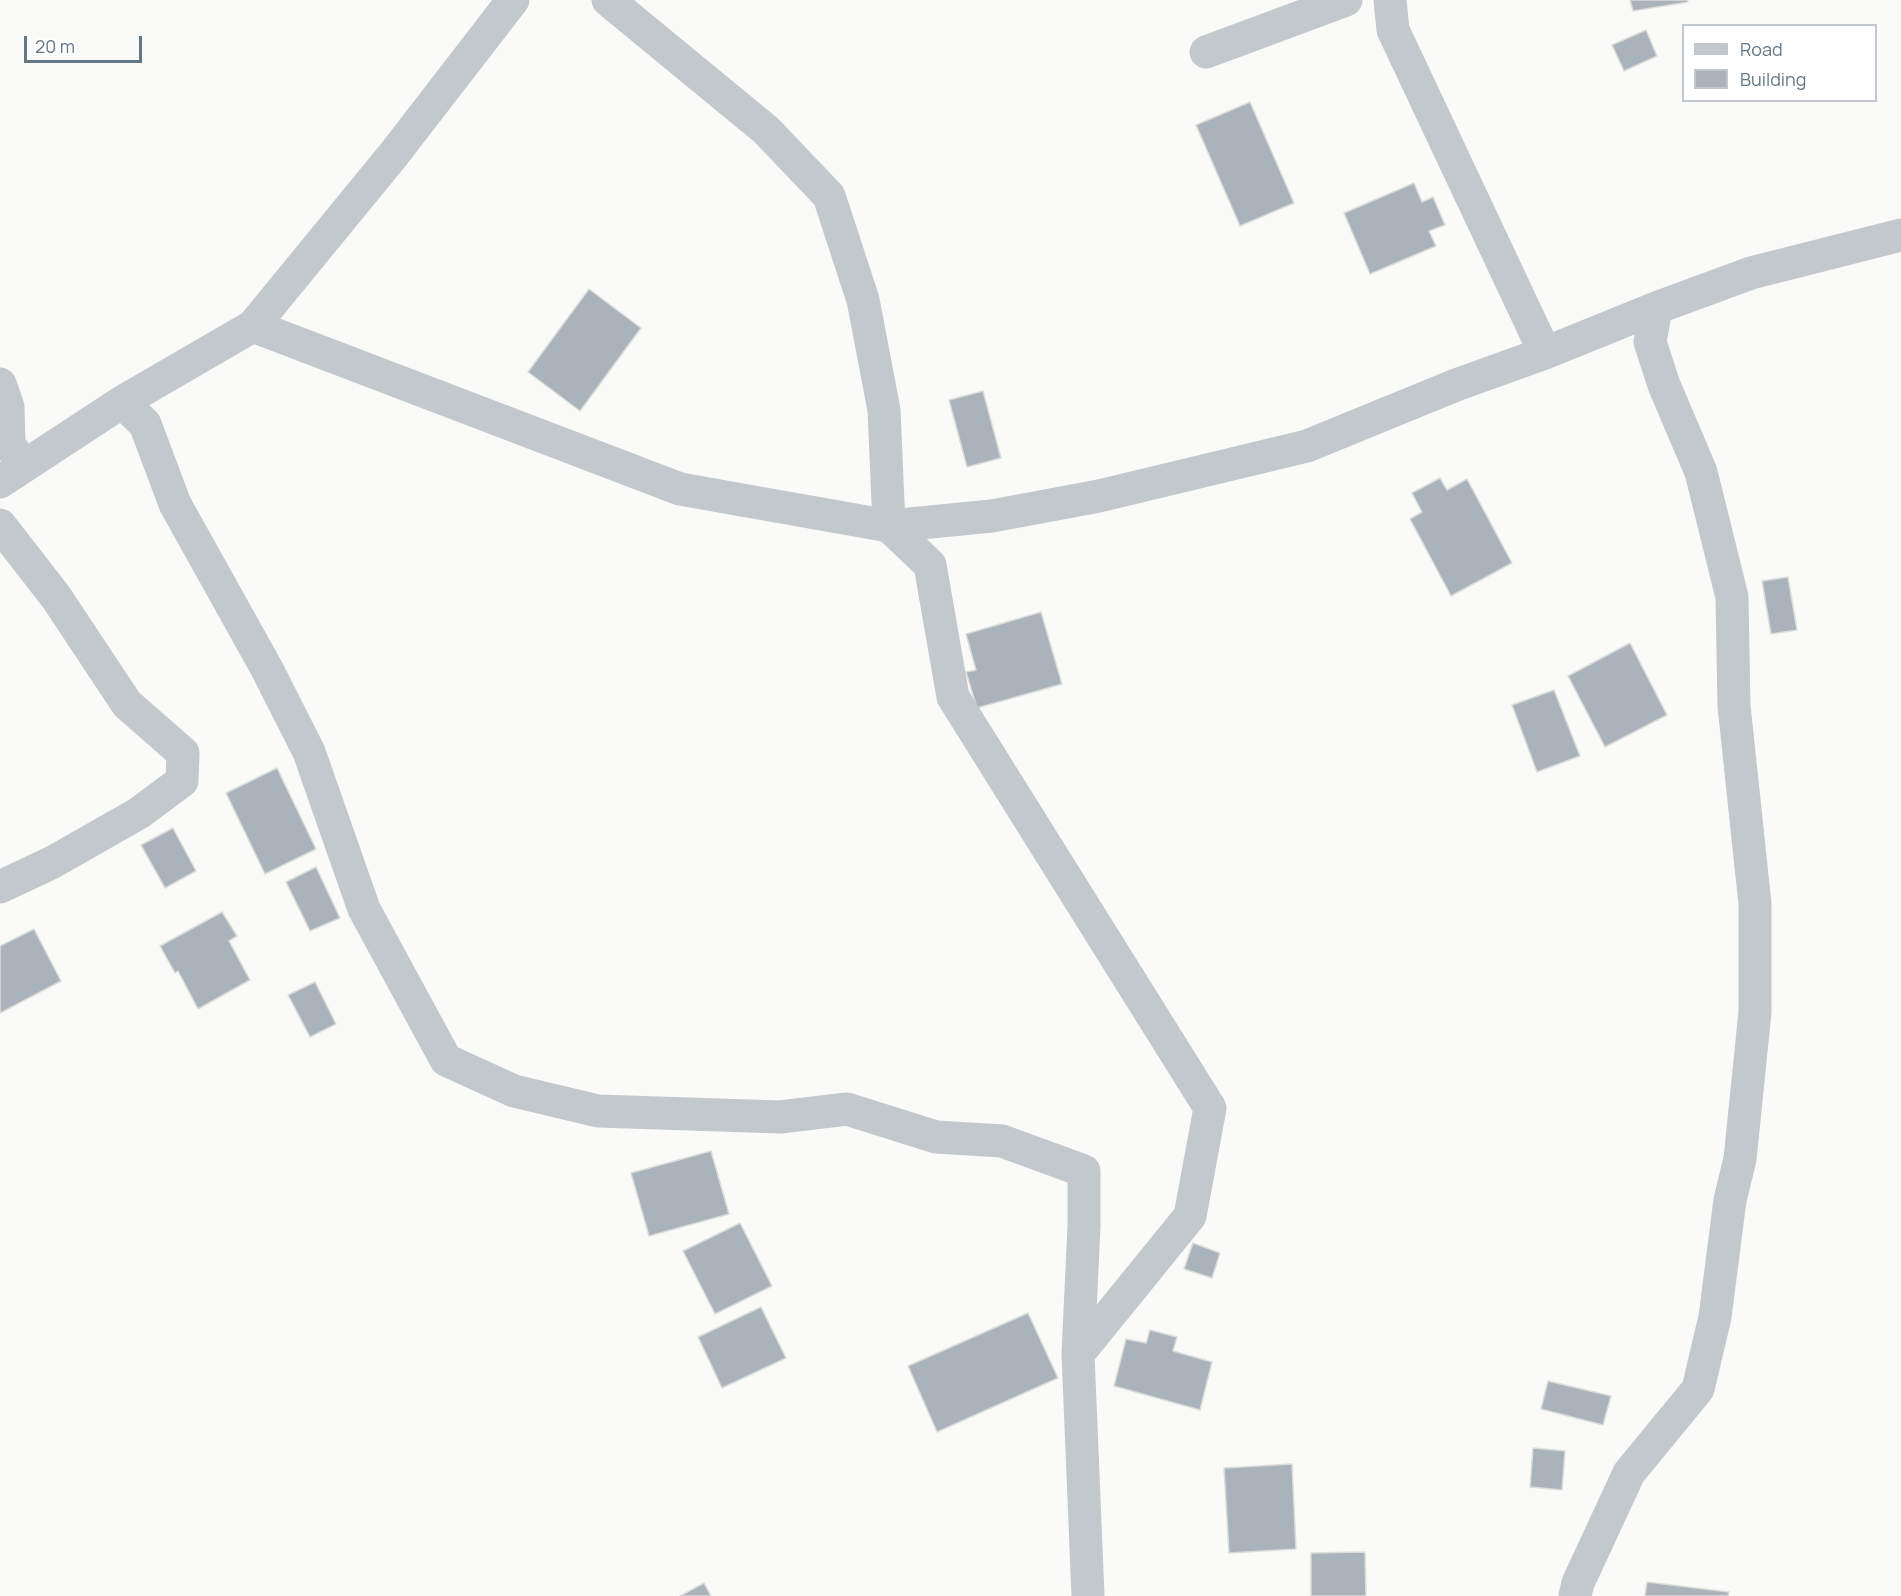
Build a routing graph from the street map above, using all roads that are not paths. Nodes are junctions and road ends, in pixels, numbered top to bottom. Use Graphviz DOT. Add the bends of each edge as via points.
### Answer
graph roads {
  1 [pos="513,0"];
  2 [pos="608,0"];
  3 [pos="1346,0"];
  4 [pos="1390,0"];
  5 [pos="1206,52"];
  6 [pos="1901,235"];
  7 [pos="1656,308"];
  8 [pos="253,326"];
  9 [pos="1545,353"];
  10 [pos="0,384"];
  11 [pos="122,402"];
  12 [pos="12,474"];
  13 [pos="0,525"];
  14 [pos="889,526"];
  15 [pos="0,887"];
  16 [pos="1078,1354"];
  17 [pos="1088,1596"];
  18 [pos="1575,1596"];
  1 -- 8 [label="street"];
  2 -- 14 [label="street" via="766,130 829,196 863,300 884,410"];
  3 -- 5 [label="street"];
  4 -- 9 [label="street" via="1393,30"];
  6 -- 7 [label="street" via="1751,273"];
  7 -- 9 [label="street"];
  7 -- 18 [label="street" via="1650,342 1701,472 1732,597 1734,706 1755,904 1755,1012 1740,1159 1730,1200 1715,1317 1698,1389 1629,1473"];
  8 -- 11 [label="street"];
  8 -- 14 [label="street" via="680,489"];
  9 -- 14 [label="street" via="1307,446 1089,498 992,516"];
  10 -- 12 [label="street" via="8,407"];
  11 -- 12 [label="street"];
  11 -- 16 [label="street" via="145,424 176,504 309,752 364,909 446,1060 514,1090 598,1111 780,1117 847,1109 936,1137 1002,1141 1084,1171"];
  13 -- 15 [label="street" via="56,597 128,704 183,753 182,781 139,813"];
  14 -- 16 [label="street" via="930,566 953,697 1210,1108 1190,1216"];
  16 -- 17 [label="street"];
}
